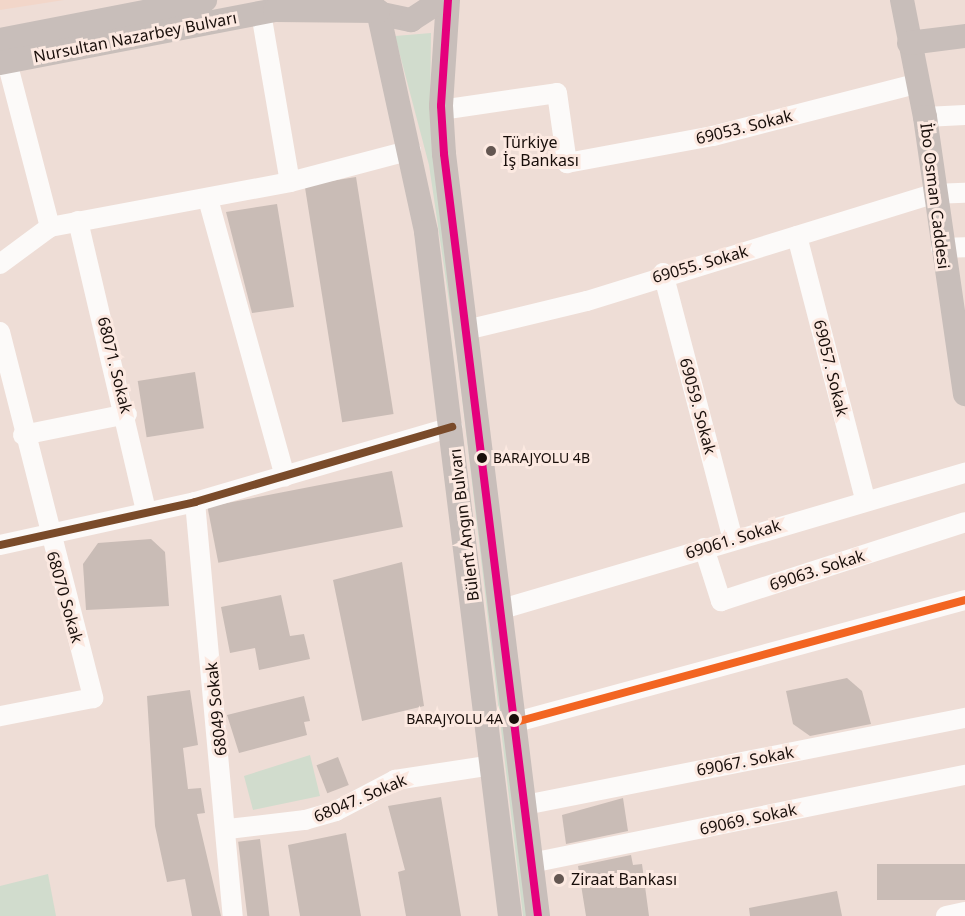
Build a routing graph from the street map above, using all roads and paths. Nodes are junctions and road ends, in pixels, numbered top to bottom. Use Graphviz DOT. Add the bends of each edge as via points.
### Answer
graph roads {
  1 [pos="205,0"];
  2 [pos="442,0"];
  3 [pos="448,0"];
  4 [pos="902,0"];
  5 [pos="372,6"];
  6 [pos="261,13"];
  7 [pos="965,36"];
  8 [pos="909,43"];
  9 [pos="2,55"];
  10 [pos="919,83"];
  11 [pos="441,110"];
  12 [pos="965,115"];
  13 [pos="925,117"];
  14 [pos="411,150"];
  15 [pos="290,182"];
  16 [pos="965,193"];
  17 [pos="932,194"];
  18 [pos="208,199"];
  19 [pos="78,221"];
  20 [pos="50,227"];
  21 [pos="797,237"];
  22 [pos="965,247"];
  23 [pos="941,248"];
  24 [pos="0,264"];
  25 [pos="663,273"];
  26 [pos="466,330"];
  27 [pos="0,332"];
  28 [pos="964,383"];
  29 [pos="127,414"];
  30 [pos="452,427"];
  31 [pos="23,435"];
  32 [pos="965,473"];
  33 [pos="285,476"];
  34 [pos="865,500"];
  35 [pos="195,502"];
  36 [pos="146,510"];
  37 [pos="965,522"];
  38 [pos="48,536"];
  39 [pos="733,539"];
  40 [pos="0,545"];
  41 [pos="704,548"];
  42 [pos="965,600"];
  43 [pos="502,609"];
  44 [pos="0,716"];
  45 [pos="965,718"];
  46 [pos="516,722"];
  47 [pos="492,765"];
  48 [pos="965,775"];
  49 [pos="525,805"];
  50 [pos="228,829"];
  51 [pos="531,863"];
  52 [pos="965,912"];
  53 [pos="233,916"];
  54 [pos="510,916"];
  55 [pos="538,916"];
  56 [pos="946,916"];
  1 -- 9 [label="main road, Nursultan Nazarbey Bulvarı"];
  2 -- 5 [label="main road, Nursultan Nazarbey Bulvarı" via="411,20"];
  3 -- 11 [label="main road, Bülent Angın Bulvarı"];
  4 -- 8 [label="main road, İbo Osman Caddesi"];
  5 -- 6 [label="main road, Nursultan Nazarbey Bulvarı"];
  5 -- 14 [label="main road, Bülent Angın Bulvarı"];
  6 -- 9 [label="main road, Nursultan Nazarbey Bulvarı"];
  6 -- 15 [label="street"];
  7 -- 8 [label="main road"];
  8 -- 10 [label="main road, İbo Osman Caddesi"];
  9 -- 20 [label="street"];
  10 -- 11 [label="street, 69053. Sokak" via="713,136 567,163 556,93"];
  10 -- 13 [label="main road, İbo Osman Caddesi"];
  11 -- 26 [label="main road, Bülent Angın Bulvarı"];
  12 -- 13 [label="street"];
  13 -- 17 [label="main road, İbo Osman Caddesi"];
  14 -- 15 [label="street"];
  14 -- 30 [label="main road, Bülent Angın Bulvarı"];
  15 -- 18 [label="street"];
  16 -- 17 [label="street, 69055. Sokak"];
  17 -- 21 [label="street, 69055. Sokak"];
  17 -- 23 [label="main road, İbo Osman Caddesi"];
  18 -- 19 [label="street"];
  18 -- 33 [label="street"];
  19 -- 20 [label="street"];
  19 -- 29 [label="street, 68071. Sokak"];
  20 -- 24 [label="street"];
  21 -- 25 [label="street, 69055. Sokak"];
  21 -- 34 [label="street, 69057. Sokak"];
  22 -- 23 [label="street"];
  23 -- 28 [label="main road, İbo Osman Caddesi"];
  25 -- 26 [label="street, 69055. Sokak" via="587,301"];
  25 -- 39 [label="street, 69059. Sokak"];
  26 -- 43 [label="main road, Bülent Angın Bulvarı"];
  27 -- 31 [label="street, 68070 Sokak"];
  29 -- 31 [label="street"];
  29 -- 36 [label="street, 68071. Sokak"];
  30 -- 33 [label="street"];
  30 -- 47 [label="main road, Bülent Angın Bulvarı"];
  31 -- 38 [label="street, 68070 Sokak"];
  32 -- 34 [label="street, 69061. Sokak"];
  33 -- 35 [label="street"];
  34 -- 39 [label="street, 69061. Sokak"];
  35 -- 36 [label="street"];
  35 -- 50 [label="street, 68049 Sokak"];
  36 -- 38 [label="street"];
  37 -- 41 [label="street, 69063. Sokak" via="721,601"];
  38 -- 40 [label="street"];
  38 -- 44 [label="street, 68070 Sokak" via="93,698"];
  39 -- 41 [label="street, 69061. Sokak"];
  41 -- 43 [label="street, 69061. Sokak"];
  42 -- 46 [label="street"];
  43 -- 46 [label="main road, Bülent Angın Bulvarı"];
  45 -- 49 [label="street, 69067. Sokak"];
  46 -- 49 [label="main road, Bülent Angın Bulvarı"];
  47 -- 50 [label="street, 68047. Sokak" via="395,780 336,811 305,820"];
  47 -- 54 [label="main road, Bülent Angın Bulvarı"];
  48 -- 51 [label="street, 69069. Sokak"];
  49 -- 51 [label="main road, Bülent Angın Bulvarı"];
  50 -- 53 [label="street, 68049 Sokak"];
  51 -- 55 [label="main road, Bülent Angın Bulvarı"];
  52 -- 56 [label="street"];
}
